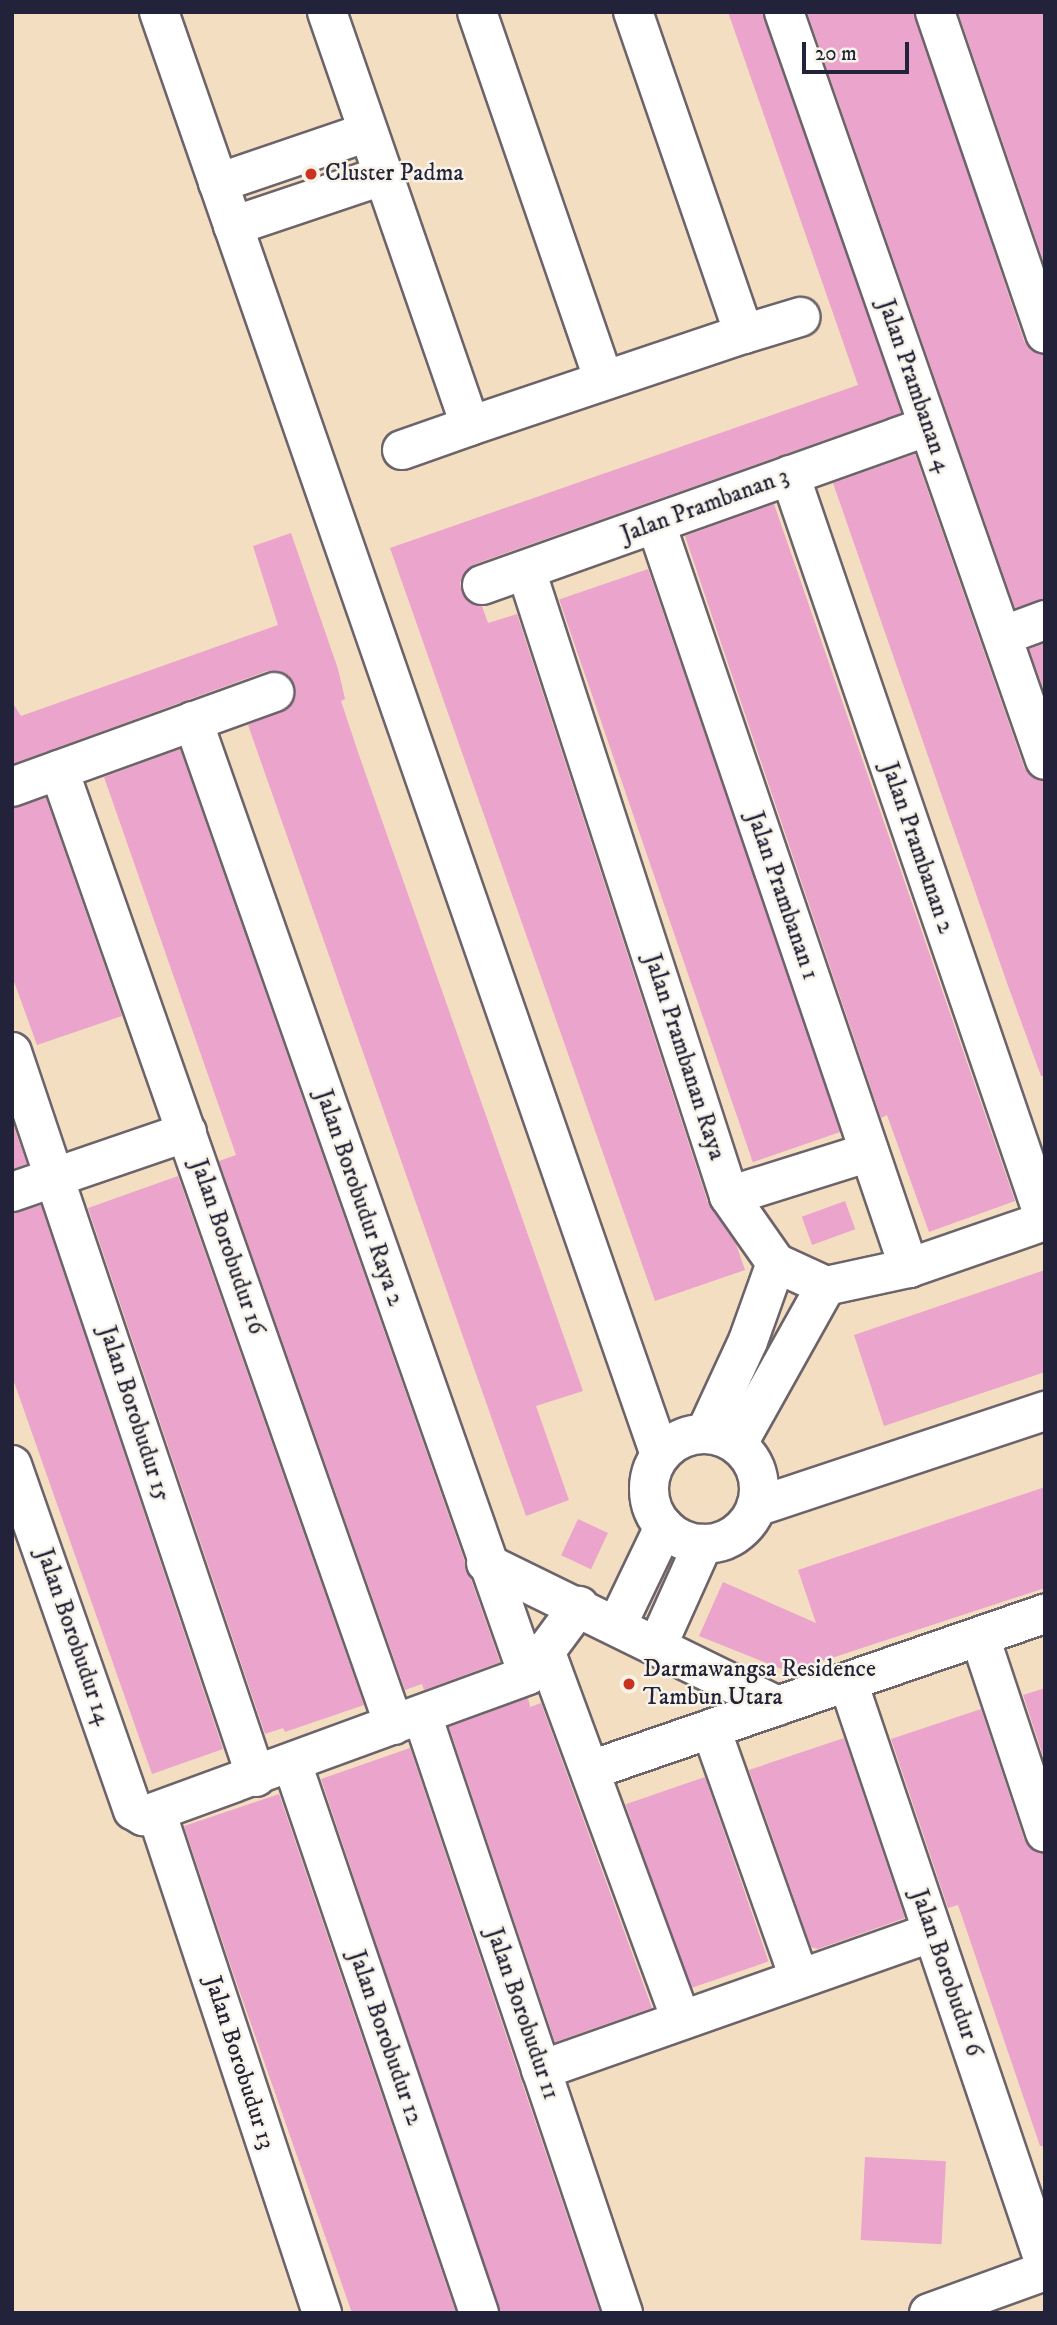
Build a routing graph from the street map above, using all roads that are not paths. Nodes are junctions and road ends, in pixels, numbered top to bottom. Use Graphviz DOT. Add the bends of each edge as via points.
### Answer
graph roads {
  1 [pos="159,12"];
  2 [pos="327,12"];
  3 [pos="477,12"];
  4 [pos="633,12"];
  5 [pos="784,12"];
  6 [pos="935,12"];
  7 [pos="368,132"];
  8 [pos="279,163"];
  9 [pos="382,176"];
  10 [pos="218,183"];
  11 [pos="293,205"];
  12 [pos="233,226"];
  13 [pos="800,317"];
  14 [pos="744,334"];
  15 [pos="1045,334"];
  16 [pos="604,380"];
  17 [pos="470,426"];
  18 [pos="928,426"];
  19 [pos="402,450"];
  20 [pos="790,475"];
  21 [pos="656,524"];
  22 [pos="526,570"];
  23 [pos="482,585"];
  24 [pos="1045,620"];
  25 [pos="1002,636"];
  26 [pos="274,692"];
  27 [pos="193,721"];
  28 [pos="1045,760"];
  29 [pos="59,770"];
  30 [pos="12,787"];
  31 [pos="12,1052"];
  32 [pos="187,1132"];
  33 [pos="869,1152"];
  34 [pos="55,1178"];
  35 [pos="12,1192"];
  36 [pos="729,1196"];
  37 [pos="1045,1220"];
  38 [pos="776,1263"];
  39 [pos="909,1268"];
  40 [pos="826,1286"];
  41 [pos="1045,1411"];
  42 [pos="721,1439"];
  43 [pos="660,1455"];
  44 [pos="12,1465"];
  45 [pos="756,1507"];
  46 [pos="664,1527"];
  47 [pos="703,1544"];
  48 [pos="486,1563"];
  49 [pos="579,1606"];
  50 [pos="1045,1614"];
  51 [pos="617,1625"];
  52 [pos="980,1637"];
  53 [pos="658,1644"];
  54 [pos="537,1663"];
  55 [pos="848,1682"];
  56 [pos="778,1706"];
  57 [pos="408,1720"];
  58 [pos="711,1729"];
  59 [pos="292,1763"];
  60 [pos="591,1770"];
  61 [pos="256,1777"];
  62 [pos="145,1812"];
  63 [pos="1045,1832"];
  64 [pos="932,1932"];
  65 [pos="799,1978"];
  66 [pos="681,2020"];
  67 [pos="541,2070"];
  68 [pos="1045,2264"];
  69 [pos="1045,2271"];
  70 [pos="322,2313"];
  71 [pos="479,2313"];
  72 [pos="623,2313"];
  73 [pos="929,2313"];
  1 -- 10 [label="street"];
  2 -- 7 [label="street"];
  3 -- 16 [label="street"];
  4 -- 14 [label="street"];
  5 -- 18 [label="street, Jalan Prambanan 4"];
  6 -- 15 [label="street"];
  7 -- 8 [label="street"];
  7 -- 9 [label="street"];
  8 -- 10 [label="street"];
  8 -- 11 [label="street"];
  9 -- 11 [label="street"];
  9 -- 17 [label="street"];
  10 -- 12 [label="street"];
  11 -- 12 [label="street"];
  12 -- 43 [label="street"];
  13 -- 14 [label="street"];
  14 -- 16 [label="street"];
  16 -- 17 [label="street"];
  17 -- 19 [label="street"];
  18 -- 20 [label="street, Jalan Prambanan 3"];
  18 -- 25 [label="street, Jalan Prambanan 4"];
  20 -- 21 [label="street, Jalan Prambanan 3"];
  20 -- 37 [label="street, Jalan Prambanan 2"];
  21 -- 22 [label="street, Jalan Prambanan 3"];
  21 -- 33 [label="street, Jalan Prambanan 1"];
  22 -- 23 [label="street, Jalan Prambanan 3"];
  22 -- 36 [label="street, Jalan Prambanan Raya"];
  24 -- 25 [label="street"];
  25 -- 28 [label="street, Jalan Prambanan 4"];
  26 -- 27 [label="street"];
  27 -- 29 [label="street"];
  27 -- 48 [label="street, Jalan Borobudur Raya 2"];
  29 -- 30 [label="street"];
  29 -- 32 [label="street, Jalan Borobudur 16"];
  31 -- 34 [label="street, Jalan Borobudur 15"];
  32 -- 34 [label="street"];
  32 -- 57 [label="street, Jalan Borobudur 16"];
  33 -- 36 [label="street"];
  33 -- 39 [label="street, Jalan Prambanan 1"];
  34 -- 35 [label="street"];
  34 -- 61 [label="street, Jalan Borobudur 15"];
  36 -- 38 [label="street, Jalan Prambanan Raya"];
  37 -- 39 [label="street"];
  38 -- 40 [label="street"];
  38 -- 42 [label="street" via="748,1340"];
  39 -- 40 [label="street"];
  40 -- 42 [label="street" via="786,1359"];
  41 -- 45 [label="street"];
  42 -- 43 [label="street" via="688,1436"];
  42 -- 45 [label="street" via="757,1473"];
  43 -- 46 [label="street" via="649,1484 650,1500"];
  44 -- 62 [label="street, Jalan Borobudur 14"];
  45 -- 47 [label="street" via="736,1535"];
  46 -- 47 [label="street" via="689,1542"];
  46 -- 51 [label="street"];
  47 -- 53 [label="street"];
  48 -- 49 [label="street"];
  48 -- 54 [label="street, Jalan Borobudur Raya 2"];
  49 -- 51 [label="street"];
  49 -- 54 [label="street"];
  50 -- 52 [label="street"];
  51 -- 53 [label="street"];
  52 -- 55 [label="street"];
  52 -- 63 [label="street"];
  53 -- 56 [label="street"];
  54 -- 57 [label="street"];
  54 -- 60 [label="street, Jalan Borobudur Raya 2"];
  55 -- 56 [label="street"];
  55 -- 64 [label="street, Jalan Borobudur 6"];
  56 -- 58 [label="street"];
  57 -- 59 [label="street"];
  57 -- 67 [label="street, Jalan Borobudur 11"];
  58 -- 60 [label="street"];
  58 -- 65 [label="street"];
  59 -- 61 [label="street"];
  59 -- 71 [label="street, Jalan Borobudur 12"];
  60 -- 66 [label="street, Jalan Borobudur Raya 2"];
  61 -- 62 [label="street"];
  62 -- 70 [label="street, Jalan Borobudur 13"];
  64 -- 65 [label="street"];
  64 -- 68 [label="street, Jalan Borobudur 6"];
  65 -- 66 [label="street"];
  66 -- 67 [label="street"];
  67 -- 72 [label="street, Jalan Borobudur 11"];
  69 -- 73 [label="street"];
}
